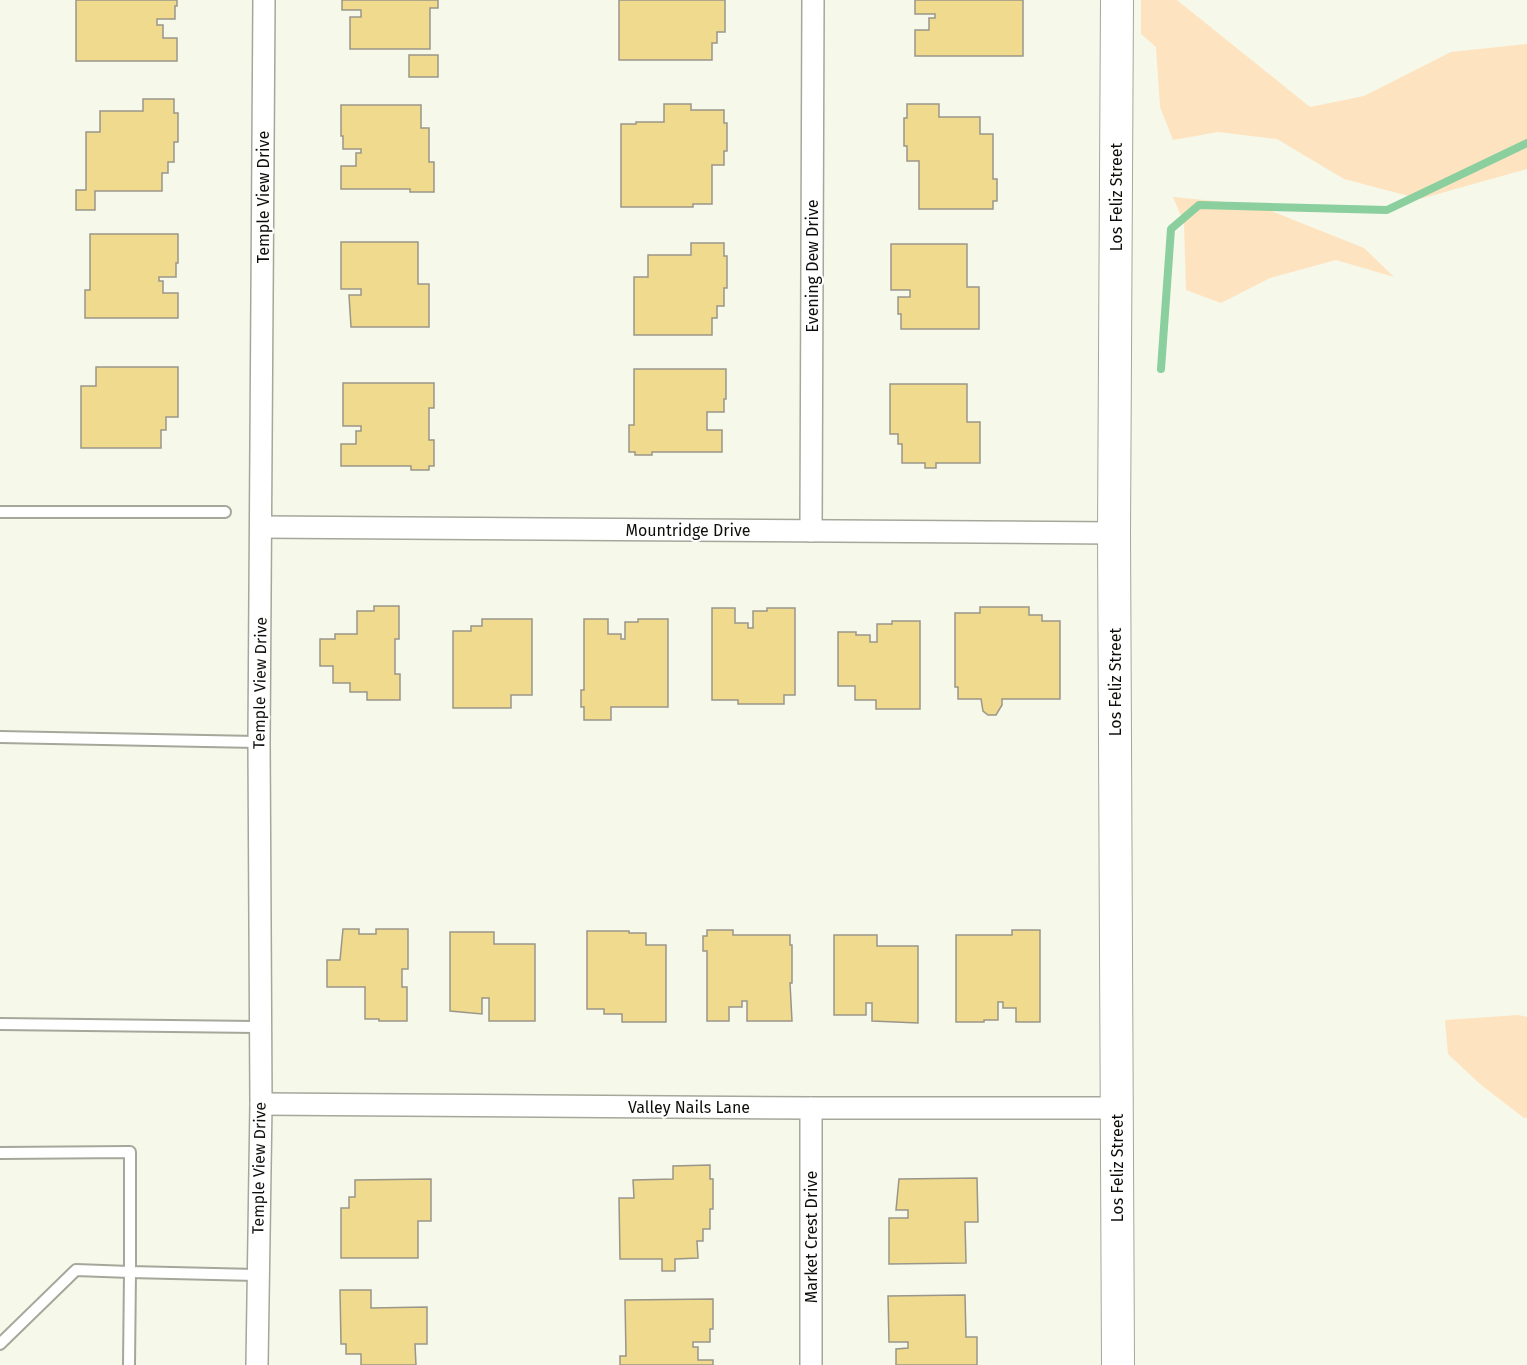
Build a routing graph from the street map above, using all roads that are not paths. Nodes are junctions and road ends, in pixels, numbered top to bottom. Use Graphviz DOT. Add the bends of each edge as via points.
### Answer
graph roads {
  1 [pos="264,0"];
  2 [pos="813,0"];
  3 [pos="1117,0"];
  4 [pos="0,512"];
  5 [pos="225,512"];
  6 [pos="261,527"];
  7 [pos="811,531"];
  8 [pos="1114,533"];
  9 [pos="0,737"];
  10 [pos="259,742"];
  11 [pos="0,1024"];
  12 [pos="260,1027"];
  13 [pos="261,1104"];
  14 [pos="811,1108"];
  15 [pos="1117,1108"];
  16 [pos="0,1153"];
  17 [pos="130,1272"];
  18 [pos="257,1275"];
  19 [pos="0,1344"];
  20 [pos="129,1365"];
  21 [pos="257,1365"];
  22 [pos="811,1365"];
  23 [pos="1118,1365"];
  1 -- 6 [label="street, Temple View Drive"];
  2 -- 7 [label="street, Evening Dew Drive"];
  3 -- 8 [label="street, Los Feliz Street"];
  4 -- 5 [label="lane"];
  6 -- 7 [label="street, Mountridge Drive"];
  6 -- 10 [label="street, Temple View Drive"];
  7 -- 8 [label="street, Mountridge Drive"];
  8 -- 15 [label="street, Los Feliz Street"];
  9 -- 10 [label="lane"];
  10 -- 12 [label="street, Temple View Drive"];
  11 -- 12 [label="lane"];
  12 -- 13 [label="street, Temple View Drive"];
  13 -- 14 [label="street, Valley Nails Lane"];
  13 -- 18 [label="street, Temple View Drive"];
  14 -- 15 [label="street, Valley Nails Lane"];
  14 -- 22 [label="street, Market Crest Drive"];
  15 -- 23 [label="street, Los Feliz Street"];
  16 -- 17 [label="lane" via="130,1152"];
  17 -- 18 [label="lane"];
  17 -- 19 [label="lane" via="75,1270"];
  17 -- 20 [label="lane"];
  18 -- 21 [label="street, Temple View Drive"];
}
